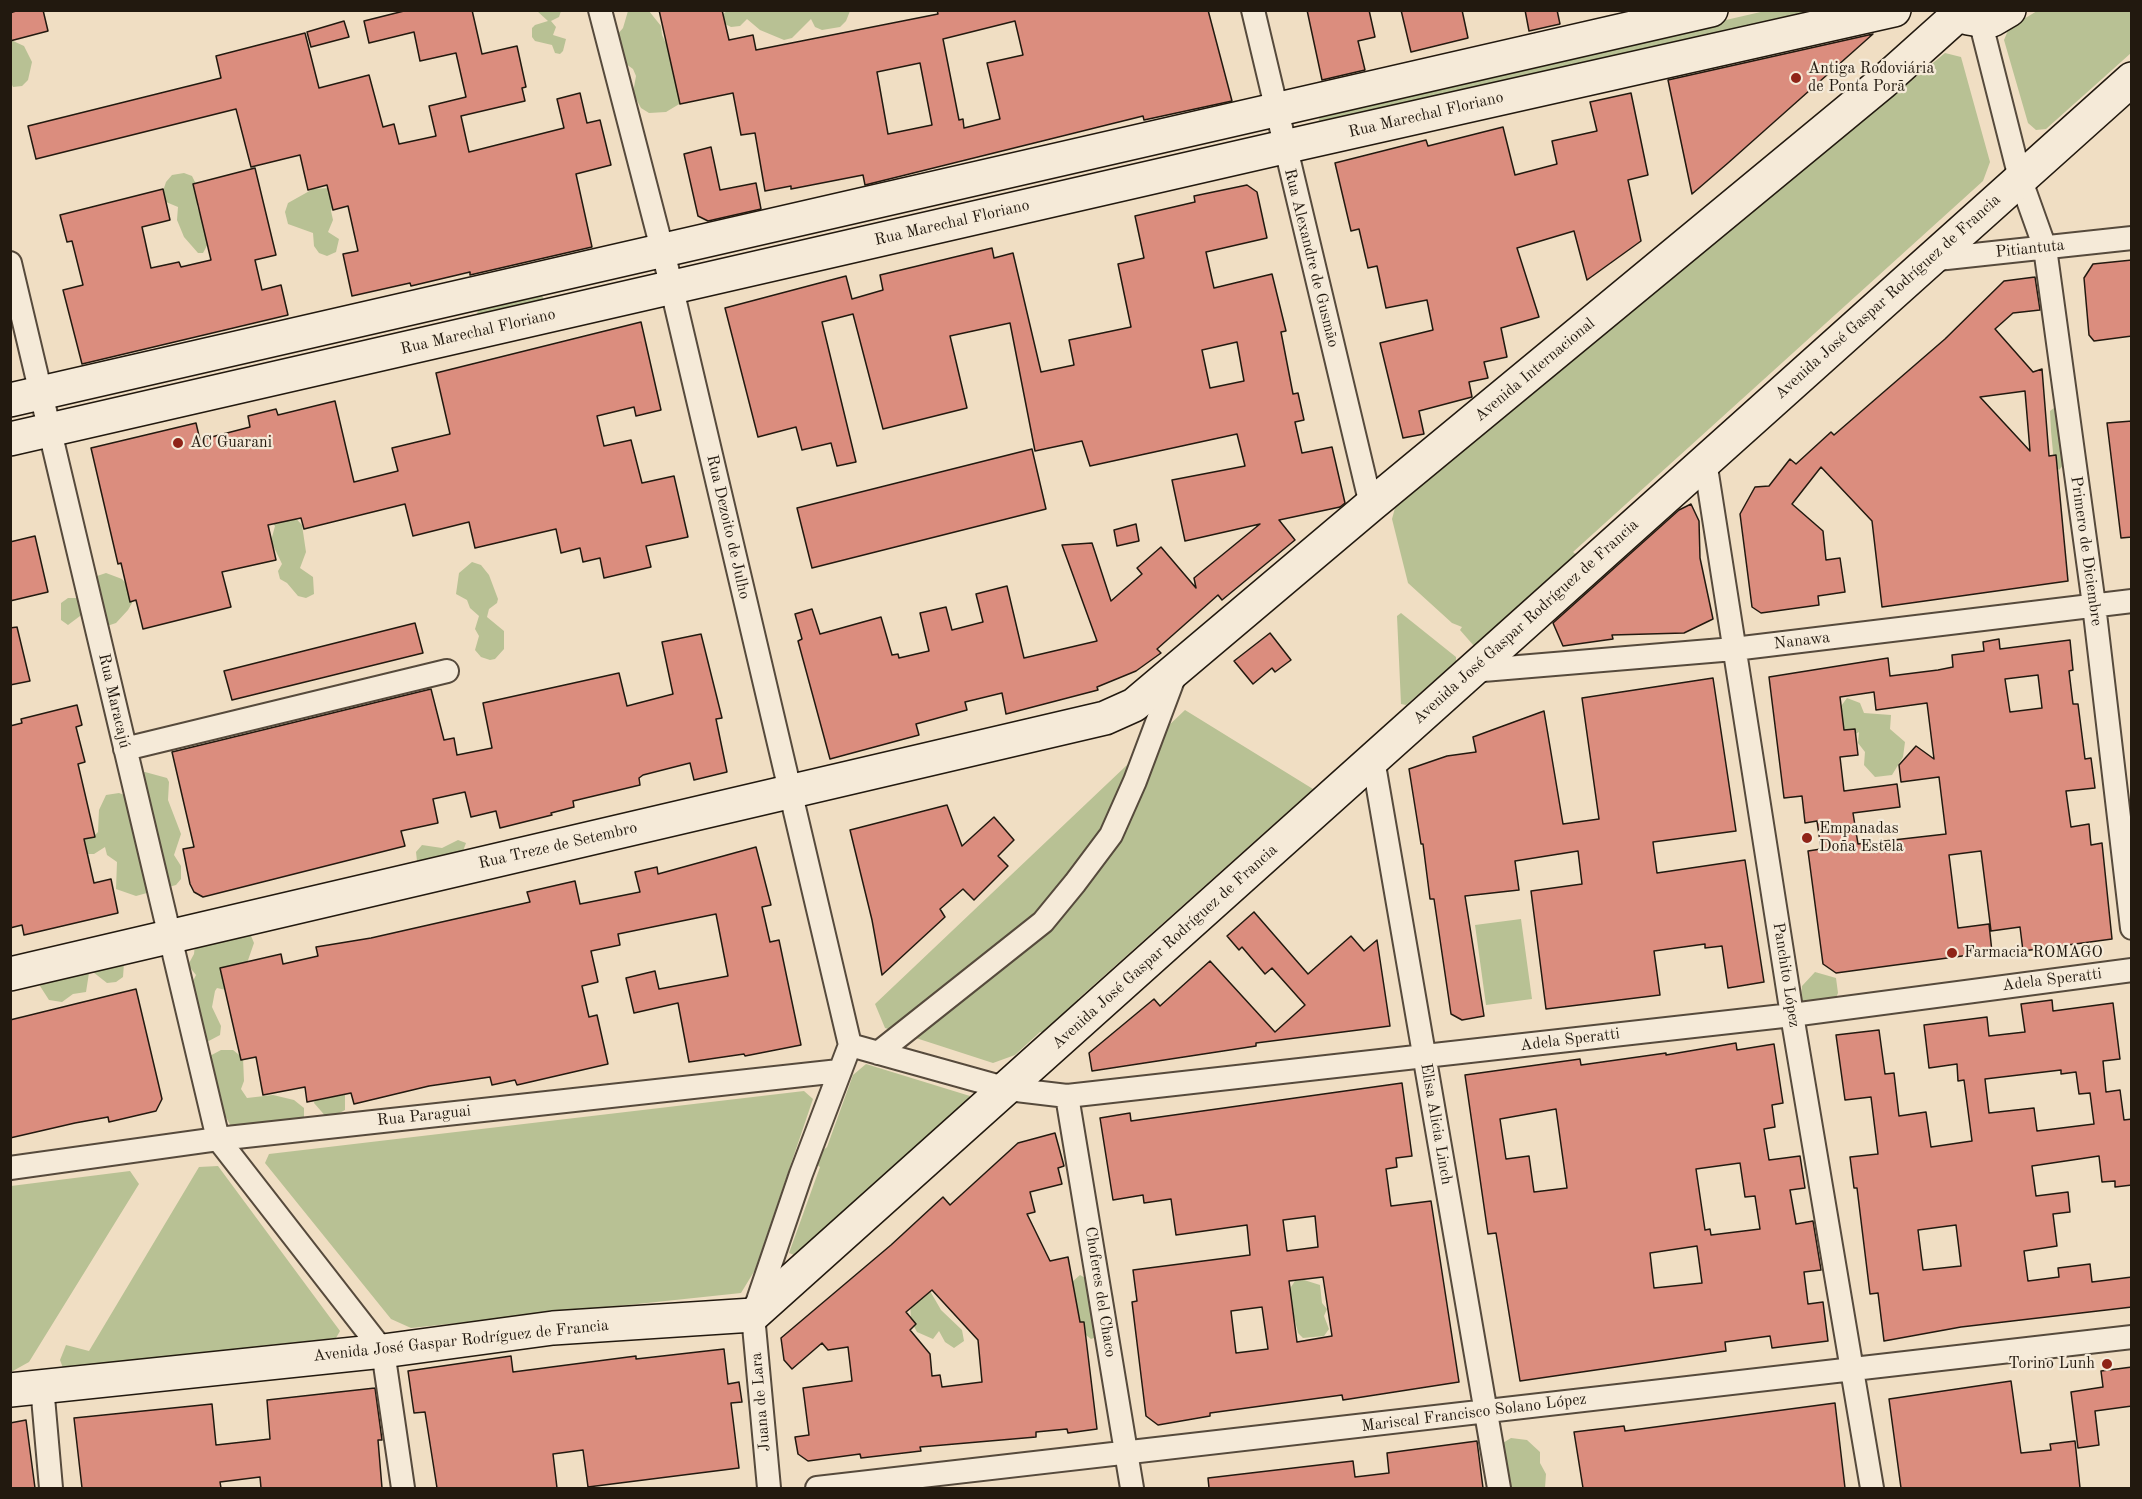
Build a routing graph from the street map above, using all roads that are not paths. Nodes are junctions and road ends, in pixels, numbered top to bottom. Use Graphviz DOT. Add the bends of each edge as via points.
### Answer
graph roads {
  1 [pos="600,10"];
  2 [pos="1253,10"];
  3 [pos="1711,10"];
  4 [pos="1894,10"];
  5 [pos="1976,14"];
  6 [pos="2132,79"];
  7 [pos="1276,110"];
  8 [pos="1284,147"];
  9 [pos="1107,149"];
  10 [pos="2020,178"];
  11 [pos="1114,185"];
  12 [pos="2132,238"];
  13 [pos="2045,248"];
  14 [pos="663,250"];
  15 [pos="1929,260"];
  16 [pos="10,263"];
  17 [pos="672,287"];
  18 [pos="450,299"];
  19 [pos="458,336"];
  20 [pos="42,392"];
  21 [pos="10,400"];
  22 [pos="50,430"];
  23 [pos="10,439"];
  24 [pos="1705,461"];
  25 [pos="1371,505"];
  26 [pos="2132,601"];
  27 [pos="2094,605"];
  28 [pos="1734,649"];
  29 [pos="447,670"];
  30 [pos="1176,671"];
  31 [pos="1471,671"];
  32 [pos="1105,718"];
  33 [pos="125,749"];
  34 [pos="1373,759"];
  35 [pos="790,792"];
  36 [pos="2132,928"];
  37 [pos="169,937"];
  38 [pos="2132,970"];
  39 [pos="10,974"];
  40 [pos="1792,1015"];
  41 [pos="850,1045"];
  42 [pos="878,1053"];
  43 [pos="1424,1057"];
  44 [pos="839,1071"];
  45 [pos="1008,1089"];
  46 [pos="1067,1096"];
  47 [pos="218,1139"];
  48 [pos="10,1168"];
  49 [pos="753,1315"];
  50 [pos="2132,1337"];
  51 [pos="383,1351"];
  52 [pos="1852,1370"];
  53 [pos="42,1386"];
  54 [pos="10,1390"];
  55 [pos="1485,1411"];
  56 [pos="1126,1454"];
  57 [pos="51,1488"];
  58 [pos="403,1488"];
  59 [pos="769,1488"];
  60 [pos="818,1488"];
  61 [pos="1132,1488"];
  62 [pos="1499,1488"];
  63 [pos="1872,1488"];
  1 -- 14 [label="street, Rua Dezoito de Julho"];
  2 -- 7 [label="street, Rua Alexandre de Gusmão"];
  3 -- 7 [label="main road"];
  4 -- 8 [label="main road, Rua Marechal Floriano"];
  5 -- 10 [label="street, Primero de Diciembre"];
  5 -- 25 [label="main road, Avenida Internacional" via="1874,90"];
  6 -- 10 [label="main road, Avenida José Gaspar Rodríguez de Francia"];
  7 -- 8 [label="street, Rua Alexandre de Gusmão"];
  7 -- 9 [label="main road"];
  8 -- 11 [label="main road, Rua Marechal Floriano"];
  8 -- 25 [label="street, Rua Alexandre de Gusmão"];
  9 -- 11 [label="main road"];
  9 -- 14 [label="main road"];
  10 -- 13 [label="street, Primero de Diciembre"];
  10 -- 15 [label="main road, Avenida José Gaspar Rodríguez de Francia"];
  11 -- 17 [label="main road, Rua Marechal Floriano"];
  12 -- 13 [label="street, Pitiantuta"];
  13 -- 15 [label="street, Pitiantuta"];
  13 -- 27 [label="street, Primero de Diciembre"];
  14 -- 17 [label="street, Rua Dezoito de Julho"];
  14 -- 18 [label="main road"];
  15 -- 24 [label="main road, Avenida José Gaspar Rodríguez de Francia"];
  16 -- 20 [label="street, Rua Maracajú"];
  17 -- 19 [label="main road, Rua Marechal Floriano"];
  17 -- 35 [label="street, Rua Dezoito de Julho"];
  18 -- 19 [label="main road"];
  18 -- 20 [label="main road"];
  19 -- 22 [label="main road, Rua Marechal Floriano"];
  20 -- 21 [label="main road"];
  20 -- 22 [label="street, Rua Maracajú"];
  22 -- 23 [label="main road, Rua Marechal Floriano"];
  22 -- 33 [label="street, Rua Maracajú"];
  24 -- 28 [label="street, Panchito López"];
  24 -- 31 [label="main road, Avenida José Gaspar Rodríguez de Francia"];
  25 -- 30 [label="main road, Avenida Internacional"];
  26 -- 27 [label="street, Nanawa"];
  27 -- 28 [label="street, Nanawa"];
  27 -- 36 [label="street, Primero de Diciembre"];
  28 -- 31 [label="street, Nanawa"];
  28 -- 40 [label="street, Panchito López"];
  29 -- 33 [label="street"];
  30 -- 32 [label="main road, Avenida Internacional" via="1134,705"];
  30 -- 42 [label="street" via="1111,835 1076,883 1043,922"];
  31 -- 34 [label="main road, Avenida José Gaspar Rodríguez de Francia"];
  32 -- 35 [label="main road, Rua Treze de Setembro"];
  33 -- 37 [label="street, Rua Maracajú"];
  34 -- 43 [label="street, Elisa Alicia Linch"];
  34 -- 45 [label="main road, Avenida José Gaspar Rodríguez de Francia"];
  35 -- 37 [label="main road, Rua Treze de Setembro"];
  35 -- 41 [label="street, Rua Dezoito de Julho"];
  37 -- 39 [label="main road, Rua Treze de Setembro"];
  37 -- 47 [label="street, Rua Maracajú"];
  38 -- 40 [label="street, Adela Speratti"];
  40 -- 43 [label="street, Adela Speratti"];
  40 -- 52 [label="street, Panchito López"];
  41 -- 42 [label="street, Adela Speratti"];
  41 -- 44 [label="street"];
  42 -- 45 [label="street, Adela Speratti"];
  43 -- 46 [label="street, Adela Speratti"];
  43 -- 55 [label="street, Elisa Alicia Linch"];
  44 -- 47 [label="street, Rua Paraguai"];
  44 -- 49 [label="street"];
  45 -- 46 [label="street, Adela Speratti"];
  45 -- 49 [label="main road, Avenida José Gaspar Rodríguez de Francia"];
  46 -- 56 [label="street, Choferes del Chaco"];
  47 -- 48 [label="street, Rua Paraguai"];
  47 -- 51 [label="street"];
  49 -- 51 [label="main road, Avenida José Gaspar Rodríguez de Francia" via="553,1328"];
  49 -- 59 [label="street, Juana de Lara"];
  50 -- 52 [label="street, Mariscal Francisco Solano López"];
  51 -- 53 [label="main road, Avenida José Gaspar Rodríguez de Francia"];
  51 -- 58 [label="street"];
  52 -- 55 [label="street, Mariscal Francisco Solano López"];
  52 -- 63 [label="street, Panchito López"];
  53 -- 54 [label="main road, Avenida José Gaspar Rodríguez de Francia"];
  53 -- 57 [label="street"];
  55 -- 56 [label="street, Mariscal Francisco Solano López"];
  55 -- 62 [label="street, Elisa Alicia Linch"];
  56 -- 60 [label="street, Mariscal Francisco Solano López"];
  56 -- 61 [label="street, Choferes del Chaco"];
}
